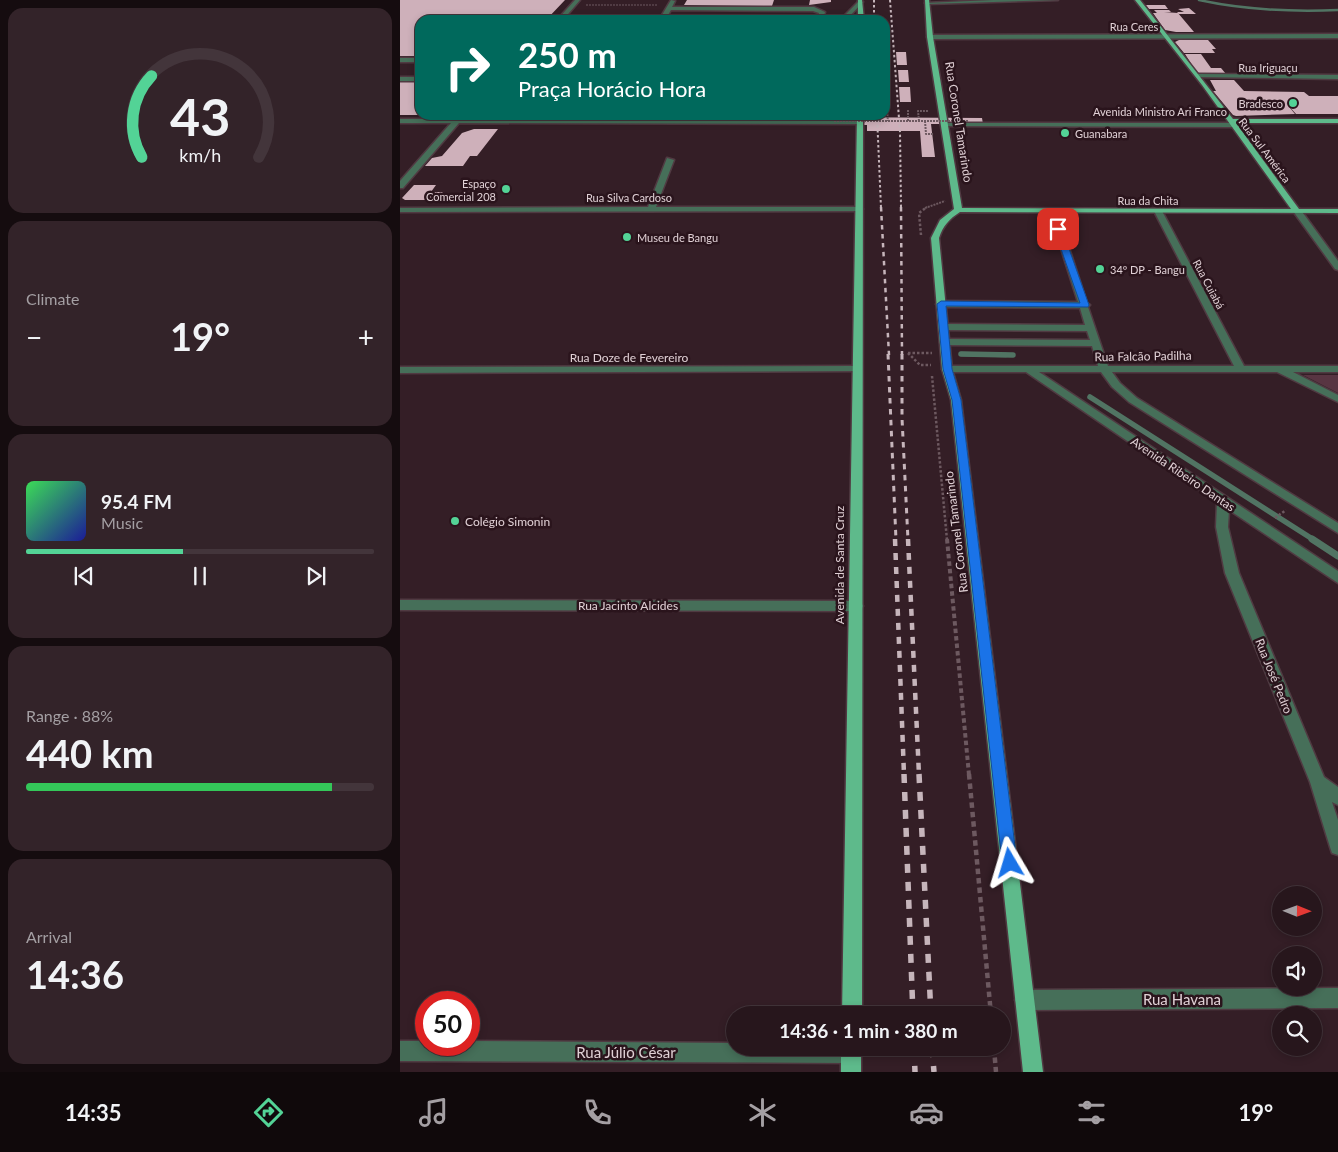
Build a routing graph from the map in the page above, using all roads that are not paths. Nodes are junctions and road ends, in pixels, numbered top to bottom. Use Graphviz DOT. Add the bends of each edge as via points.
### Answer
graph roads {
  1 [pos="578,0"];
  2 [pos="1056,0"];
  3 [pos="1137,0"];
  4 [pos="860,1"];
  5 [pos="927,1"];
  6 [pos="671,4"];
  7 [pos="564,15"];
  8 [pos="665,15"];
  9 [pos="821,15"];
  10 [pos="848,15"];
  11 [pos="861,15"];
  12 [pos="1168,36"];
  13 [pos="1338,36"];
  14 [pos="930,37"];
  15 [pos="400,60"];
  16 [pos="415,62"];
  17 [pos="1198,76"];
  18 [pos="1338,77"];
  19 [pos="400,79"];
  20 [pos="415,79"];
  21 [pos="400,116"];
  22 [pos="415,117"];
  23 [pos="419,120"];
  24 [pos="456,120"];
  25 [pos="860,120"];
  26 [pos="400,121"];
  27 [pos="982,121"];
  28 [pos="1230,121"];
  29 [pos="1338,121"];
  30 [pos="943,122"];
  31 [pos="670,160"];
  32 [pos="400,186"];
  33 [pos="651,208"];
  34 [pos="859,209"];
  35 [pos="400,210"];
  36 [pos="958,210"];
  37 [pos="1053,211"];
  38 [pos="1158,211"];
  39 [pos="1297,211"];
  40 [pos="1338,211"];
  41 [pos="1338,266"];
  42 [pos="941,304"];
  43 [pos="1085,305"];
  44 [pos="944,327"];
  45 [pos="1092,328"];
  46 [pos="1096,343"];
  47 [pos="945,347"];
  48 [pos="947,367"];
  49 [pos="1240,368"];
  50 [pos="1277,368"];
  51 [pos="858,369"];
  52 [pos="1028,369"];
  53 [pos="1104,369"];
  54 [pos="1338,369"];
  55 [pos="400,370"];
  56 [pos="1338,399"];
  57 [pos="1223,502"];
  58 [pos="1338,529"];
  59 [pos="1338,578"];
  60 [pos="400,605"];
  61 [pos="856,606"];
  62 [pos="1318,782"];
  63 [pos="1338,797"];
  64 [pos="1338,847"];
  65 [pos="1338,998"];
  66 [pos="1025,1000"];
  67 [pos="852,1006"];
  68 [pos="400,1051"];
  69 [pos="851,1057"];
  70 [pos="1034,1072"];
  1 -- 7 [label="street"];
  2 -- 5 [label="street"];
  3 -- 12 [label="main road, Rua Sul América"];
  4 -- 10 [label="street"];
  4 -- 11 [label="main road"];
  5 -- 14 [label="main road, Rua Coronel Tamarindo"];
  6 -- 8 [label="street"];
  6 -- 9 [label="street" via="814,9 822,12"];
  12 -- 13 [label="street, Rua Ceres"];
  12 -- 14 [label="street, Rua Ceres"];
  12 -- 17 [label="main road, Rua Sul América"];
  14 -- 30 [label="main road, Rua Coronel Tamarindo"];
  15 -- 16 [label="street"];
  17 -- 18 [label="street, Rua Iriguaçu"];
  17 -- 28 [label="main road, Rua Sul América"];
  19 -- 20 [label="street"];
  21 -- 22 [label="street"];
  23 -- 26 [label="street"];
  24 -- 32 [label="street"];
  25 -- 34 [label="main road, Avenida de Santa Cruz"];
  27 -- 28 [label="street, Avenida Ministro Ari Franco"];
  28 -- 29 [label="main road, Avenida Ministro Ari Franco"];
  28 -- 30 [label="street"];
  28 -- 39 [label="main road, Rua Sul América"];
  30 -- 36 [label="main road, Rua Coronel Tamarindo"];
  31 -- 33 [label="street"];
  33 -- 34 [label="street, Rua Silva Cardoso"];
  33 -- 35 [label="street, Rua Silva Cardoso"];
  34 -- 51 [label="main road, Avenida de Santa Cruz"];
  36 -- 37 [label="main road, Rua da Chita"];
  36 -- 42 [label="main road, Rua Coronel Tamarindo" via="944,218 935,238"];
  37 -- 38 [label="main road, Rua da Chita"];
  37 -- 43 [label="street"];
  38 -- 39 [label="main road, Rua da Chita"];
  38 -- 49 [label="street, Rua Cuiabá"];
  39 -- 40 [label="main road, Rua da Chita"];
  39 -- 41 [label="street, Rua Sul América"];
  42 -- 43 [label="street"];
  42 -- 44 [label="main road, Rua Coronel Tamarindo"];
  43 -- 45 [label="street"];
  44 -- 45 [label="street"];
  44 -- 47 [label="main road, Rua Coronel Tamarindo"];
  45 -- 46 [label="street"];
  46 -- 47 [label="street"];
  46 -- 53 [label="street"];
  47 -- 48 [label="main road, Rua Coronel Tamarindo"];
  48 -- 52 [label="street, Rua Falcão Padilha"];
  48 -- 66 [label="main road, Rua Coronel Tamarindo" via="956,400"];
  49 -- 50 [label="street, Rua Falcão Padilha"];
  49 -- 53 [label="street, Rua Falcão Padilha"];
  50 -- 54 [label="street, Rua Falcão Padilha"];
  50 -- 56 [label="street"];
  51 -- 55 [label="street, Rua Doze de Fevereiro"];
  51 -- 61 [label="main road, Avenida de Santa Cruz"];
  52 -- 53 [label="street, Rua Falcão Padilha"];
  52 -- 57 [label="street, Avenida Ribeiro Dantas"];
  53 -- 58 [label="street" via="1133,400"];
  57 -- 59 [label="street, Avenida Ribeiro Dantas"];
  57 -- 62 [label="street, Rua José Pedro" via="1222,527 1232,574"];
  60 -- 61 [label="street, Rua Jacinto Alcides"];
  61 -- 67 [label="main road, Avenida de Santa Cruz"];
  62 -- 63 [label="street"];
  62 -- 64 [label="street, Rua José Pedro"];
  65 -- 66 [label="street, Rua Havana"];
  66 -- 70 [label="main road, Rua Coronel Tamarindo"];
  68 -- 69 [label="street, Rua Júlio César"];
}
